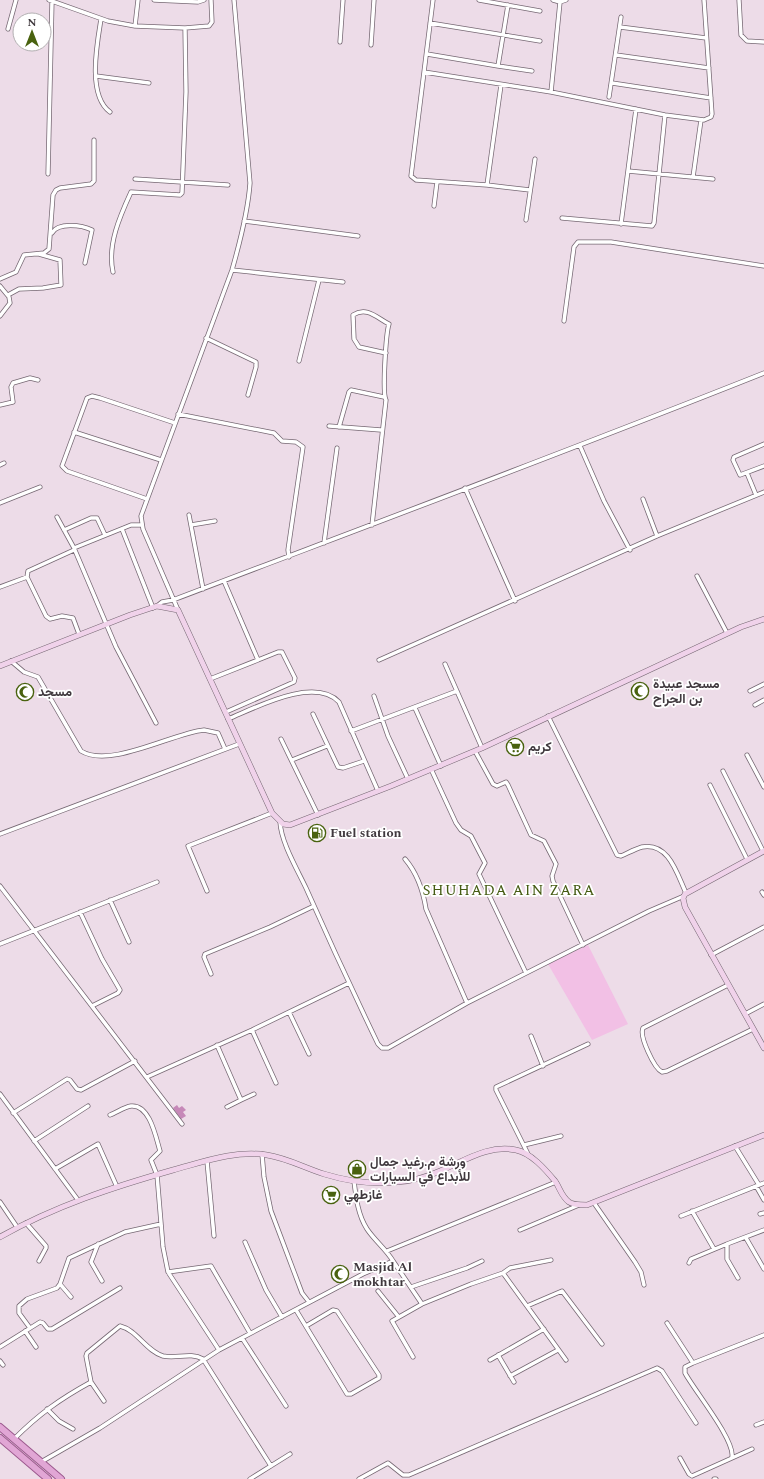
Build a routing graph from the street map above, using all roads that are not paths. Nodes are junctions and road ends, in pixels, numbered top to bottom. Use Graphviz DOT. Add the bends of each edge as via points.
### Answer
graph roads {
  1 [pos="16,0"];
  2 [pos="138,0"];
  3 [pos="154,0"];
  4 [pos="204,0"];
  5 [pos="211,0"];
  6 [pos="233,0"];
  7 [pos="238,0"];
  8 [pos="343,0"];
  9 [pos="374,0"];
  10 [pos="432,0"];
  11 [pos="480,0"];
  12 [pos="553,0"];
  13 [pos="566,0"];
  14 [pos="704,0"];
  15 [pos="739,0"];
  16 [pos="50,1"];
  17 [pos="560,2"];
  18 [pos="508,5"];
  19 [pos="540,11"];
  20 [pos="621,17"];
  21 [pos="101,19"];
  22 [pos="430,24"];
  23 [pos="135,26"];
  24 [pos="620,27"];
  25 [pos="185,28"];
  26 [pos="8,29"];
  27 [pos="503,36"];
  28 [pos="706,38"];
  29 [pos="540,41"];
  30 [pos="340,42"];
  31 [pos="764,42"];
  32 [pos="371,45"];
  33 [pos="426,54"];
  34 [pos="616,55"];
  35 [pos="498,66"];
  36 [pos="709,68"];
  37 [pos="532,71"];
  38 [pos="424,72"];
  39 [pos="96,76"];
  40 [pos="612,83"];
  41 [pos="149,84"];
  42 [pos="501,85"];
  43 [pos="551,92"];
  44 [pos="609,97"];
  45 [pos="711,98"];
  46 [pos="636,109"];
  47 [pos="110,112"];
  48 [pos="665,115"];
  49 [pos="701,120"];
  50 [pos="94,140"];
  51 [pos="535,159"];
  52 [pos="628,170"];
  53 [pos="659,173"];
  54 [pos="48,174"];
  55 [pos="693,176"];
  56 [pos="135,179"];
  57 [pos="713,179"];
  58 [pos="184,182"];
  59 [pos="437,182"];
  60 [pos="228,185"];
  61 [pos="487,185"];
  62 [pos="530,190"];
  63 [pos="434,206"];
  64 [pos="562,218"];
  65 [pos="526,220"];
  66 [pos="244,221"];
  67 [pos="621,224"];
  68 [pos="51,234"];
  69 [pos="358,236"];
  70 [pos="38,254"];
  71 [pos="85,263"];
  72 [pos="764,266"];
  73 [pos="232,270"];
  74 [pos="113,272"];
  75 [pos="0,278"];
  76 [pos="319,280"];
  77 [pos="343,282"];
  78 [pos="0,286"];
  79 [pos="8,295"];
  80 [pos="0,316"];
  81 [pos="564,321"];
  82 [pos="206,338"];
  83 [pos="386,353"];
  84 [pos="299,361"];
  85 [pos="764,373"];
  86 [pos="38,380"];
  87 [pos="248,395"];
  88 [pos="384,397"];
  89 [pos="0,405"];
  90 [pos="178,414"];
  91 [pos="175,423"];
  92 [pos="330,426"];
  93 [pos="339,427"];
  94 [pos="381,430"];
  95 [pos="74,432"];
  96 [pos="764,444"];
  97 [pos="580,446"];
  98 [pos="337,448"];
  99 [pos="161,460"];
  100 [pos="4,463"];
  101 [pos="0,465"];
  102 [pos="764,466"];
  103 [pos="747,473"];
  104 [pos="40,486"];
  105 [pos="465,488"];
  106 [pos="764,492"];
  107 [pos="756,495"];
  108 [pos="147,499"];
  109 [pos="642,499"];
  110 [pos="0,503"];
  111 [pos="189,515"];
  112 [pos="57,517"];
  113 [pos="215,521"];
  114 [pos="142,525"];
  115 [pos="191,525"];
  116 [pos="372,525"];
  117 [pos="122,529"];
  118 [pos="64,530"];
  119 [pos="105,535"];
  120 [pos="657,536"];
  121 [pos="324,543"];
  122 [pos="74,549"];
  123 [pos="630,550"];
  124 [pos="289,557"];
  125 [pos="697,576"];
  126 [pos="27,577"];
  127 [pos="224,581"];
  128 [pos="0,587"];
  129 [pos="203,589"];
  130 [pos="173,600"];
  131 [pos="515,600"];
  132 [pos="155,607"];
  133 [pos="178,610"];
  134 [pos="764,619"];
  135 [pos="106,624"];
  136 [pos="727,633"];
  137 [pos="79,634"];
  138 [pos="258,660"];
  139 [pos="379,660"];
  140 [pos="11,662"];
  141 [pos="445,664"];
  142 [pos="0,666"];
  143 [pos="210,679"];
  144 [pos="764,684"];
  145 [pos="750,691"];
  146 [pos="457,692"];
  147 [pos="374,696"];
  148 [pos="764,700"];
  149 [pos="754,705"];
  150 [pos="415,708"];
  151 [pos="226,712"];
  152 [pos="313,714"];
  153 [pos="548,716"];
  154 [pos="228,719"];
  155 [pos="382,720"];
  156 [pos="156,723"];
  157 [pos="351,731"];
  158 [pos="281,739"];
  159 [pos="239,744"];
  160 [pos="327,746"];
  161 [pos="482,748"];
  162 [pos="225,750"];
  163 [pos="475,751"];
  164 [pos="747,755"];
  165 [pos="292,760"];
  166 [pos="364,761"];
  167 [pos="441,766"];
  168 [pos="431,769"];
  169 [pos="723,771"];
  170 [pos="408,778"];
  171 [pos="710,785"];
  172 [pos="764,787"];
  173 [pos="378,791"];
  174 [pos="272,813"];
  175 [pos="318,815"];
  176 [pos="280,822"];
  177 [pos="0,834"];
  178 [pos="763,851"];
  179 [pos="405,859"];
  180 [pos="747,860"];
  181 [pos="157,882"];
  182 [pos="0,886"];
  183 [pos="207,891"];
  184 [pos="685,894"];
  185 [pos="110,900"];
  186 [pos="314,906"];
  187 [pos="80,912"];
  188 [pos="764,927"];
  189 [pos="34,930"];
  190 [pos="129,942"];
  191 [pos="0,944"];
  192 [pos="583,945"];
  193 [pos="711,954"];
  194 [pos="526,973"];
  195 [pos="211,974"];
  196 [pos="349,983"];
  197 [pos="728,985"];
  198 [pos="467,1003"];
  199 [pos="764,1004"];
  200 [pos="92,1006"];
  201 [pos="289,1012"];
  202 [pos="744,1014"];
  203 [pos="753,1029"];
  204 [pos="252,1030"];
  205 [pos="531,1036"];
  206 [pos="588,1044"];
  207 [pos="217,1045"];
  208 [pos="764,1048"];
  209 [pos="309,1054"];
  210 [pos="135,1061"];
  211 [pos="543,1066"];
  212 [pos="146,1077"];
  213 [pos="276,1084"];
  214 [pos="0,1094"];
  215 [pos="254,1094"];
  216 [pos="241,1100"];
  217 [pos="88,1106"];
  218 [pos="227,1107"];
  219 [pos="13,1113"];
  220 [pos="110,1115"];
  221 [pos="182,1124"];
  222 [pos="764,1135"];
  223 [pos="561,1136"];
  224 [pos="34,1141"];
  225 [pos="524,1145"];
  226 [pos="735,1146"];
  227 [pos="262,1154"];
  228 [pos="528,1154"];
  229 [pos="207,1160"];
  230 [pos="55,1169"];
  231 [pos="157,1175"];
  232 [pos="354,1181"];
  233 [pos="556,1182"];
  234 [pos="764,1183"];
  235 [pos="758,1185"];
  236 [pos="117,1187"];
  237 [pos="78,1200"];
  238 [pos="764,1200"];
  239 [pos="0,1202"];
  240 [pos="582,1204"];
  241 [pos="594,1204"];
  242 [pos="692,1211"];
  243 [pos="681,1216"];
  244 [pos="26,1223"];
  245 [pos="161,1224"];
  246 [pos="17,1227"];
  247 [pos="520,1230"];
  248 [pos="764,1230"];
  249 [pos="214,1236"];
  250 [pos="0,1237"];
  251 [pos="746,1238"];
  252 [pos="245,1242"];
  253 [pos="98,1244"];
  254 [pos="727,1244"];
  255 [pos="714,1249"];
  256 [pos="388,1251"];
  257 [pos="551,1260"];
  258 [pos="39,1261"];
  259 [pos="393,1261"];
  260 [pos="482,1261"];
  261 [pos="689,1263"];
  262 [pos="764,1269"];
  263 [pos="168,1272"];
  264 [pos="503,1273"];
  265 [pos="738,1278"];
  266 [pos="102,1281"];
  267 [pos="60,1284"];
  268 [pos="644,1285"];
  269 [pos="411,1287"];
  270 [pos="120,1288"];
  271 [pos="378,1291"];
  272 [pos="71,1297"];
  273 [pos="309,1302"];
  274 [pos="422,1304"];
  275 [pos="527,1306"];
  276 [pos="296,1310"];
  277 [pos="398,1316"];
  278 [pos="282,1317"];
  279 [pos="668,1323"];
  280 [pos="306,1326"];
  281 [pos="30,1328"];
  282 [pos="544,1329"];
  283 [pos="25,1331"];
  284 [pos="250,1333"];
  285 [pos="764,1335"];
  286 [pos="242,1338"];
  287 [pos="602,1344"];
  288 [pos="0,1347"];
  289 [pos="36,1347"];
  290 [pos="219,1350"];
  291 [pos="558,1350"];
  292 [pos="498,1355"];
  293 [pos="413,1357"];
  294 [pos="203,1359"];
  295 [pos="490,1360"];
  296 [pos="566,1360"];
  297 [pos="0,1361"];
  298 [pos="693,1363"];
  299 [pos="3,1365"];
  300 [pos="510,1376"];
  301 [pos="91,1382"];
  302 [pos="514,1382"];
  303 [pos="104,1401"];
  304 [pos="286,1406"];
  305 [pos="47,1409"];
  306 [pos="764,1422"];
  307 [pos="696,1423"];
  308 [pos="756,1425"];
  309 [pos="0,1427"];
  310 [pos="73,1429"];
  311 [pos="0,1438"];
  312 [pos="14,1439"];
  313 [pos="752,1449"];
  314 [pos="290,1454"];
  315 [pos="732,1457"];
  316 [pos="680,1458"];
  317 [pos="41,1462"];
  318 [pos="271,1466"];
  319 [pos="691,1477"];
  320 [pos="48,1479"];
  321 [pos="61,1479"];
  322 [pos="250,1479"];
  323 [pos="359,1479"];
  1 -- 26 [label="street"];
  2 -- 23 [label="street"];
  3 -- 4 [label="street"];
  5 -- 25 [label="street" via="210,26"];
  6 -- 7 [label="street"];
  6 -- 66 [label="street" via="250,183"];
  8 -- 30 [label="street"];
  9 -- 32 [label="street"];
  10 -- 22 [label="street"];
  11 -- 18 [label="street"];
  12 -- 17 [label="street"];
  13 -- 17 [label="street"];
  14 -- 28 [label="street"];
  15 -- 31 [label="street" via="741,35 747,40"];
  16 -- 21 [label="street"];
  16 -- 54 [label="street"];
  17 -- 43 [label="street"];
  18 -- 19 [label="street"];
  18 -- 27 [label="street"];
  20 -- 24 [label="street"];
  21 -- 23 [label="street"];
  21 -- 39 [label="street"];
  22 -- 27 [label="street"];
  22 -- 33 [label="street"];
  23 -- 25 [label="street"];
  24 -- 28 [label="street"];
  24 -- 34 [label="street"];
  25 -- 58 [label="street"];
  27 -- 29 [label="street"];
  27 -- 35 [label="street"];
  28 -- 36 [label="street"];
  33 -- 35 [label="street"];
  33 -- 38 [label="street"];
  34 -- 36 [label="street"];
  34 -- 40 [label="street"];
  35 -- 37 [label="street"];
  36 -- 45 [label="street"];
  38 -- 42 [label="street"];
  38 -- 59 [label="street" via="411,176 416,180"];
  39 -- 41 [label="street"];
  39 -- 47 [label="street" via="101,103"];
  40 -- 44 [label="street"];
  40 -- 45 [label="street"];
  42 -- 43 [label="street"];
  42 -- 61 [label="street"];
  43 -- 46 [label="street"];
  45 -- 49 [label="street" via="712,116"];
  46 -- 48 [label="street"];
  46 -- 52 [label="street"];
  48 -- 49 [label="street"];
  48 -- 53 [label="street"];
  49 -- 55 [label="street"];
  50 -- 68 [label="street" via="94,181 91,184 56,190 52,195"];
  51 -- 62 [label="street"];
  52 -- 53 [label="street"];
  52 -- 67 [label="street"];
  53 -- 55 [label="street"];
  53 -- 67 [label="street" via="653,225 650,227"];
  55 -- 57 [label="street"];
  56 -- 58 [label="street"];
  58 -- 60 [label="street"];
  58 -- 74 [label="street" via="180,194 131,192 113,241"];
  59 -- 61 [label="street"];
  59 -- 63 [label="street"];
  61 -- 62 [label="street"];
  62 -- 65 [label="street"];
  64 -- 67 [label="street"];
  66 -- 69 [label="street"];
  66 -- 73 [label="street"];
  68 -- 70 [label="street" via="49,249"];
  68 -- 71 [label="street" via="57,227 66,225 92,230"];
  70 -- 75 [label="street" via="24,255 16,272"];
  70 -- 79 [label="street" via="60,260 61,285 19,289"];
  72 -- 81 [label="street" via="611,242 578,242 574,247"];
  73 -- 76 [label="street"];
  73 -- 82 [label="street"];
  76 -- 77 [label="street"];
  76 -- 84 [label="street"];
  78 -- 79 [label="street"];
  79 -- 80 [label="street" via="10,303"];
  82 -- 87 [label="street" via="256,362"];
  82 -- 90 [label="street"];
  83 -- 83 [label="street" via="389,324 372,313 353,315 354,339 359,347"];
  83 -- 88 [label="street"];
  85 -- 97 [label="street"];
  86 -- 89 [label="street" via="30,378 13,383 13,402"];
  88 -- 93 [label="street" via="351,390"];
  88 -- 94 [label="street" via="386,400"];
  90 -- 91 [label="street"];
  90 -- 124 [label="street" via="274,433 282,440 296,442 303,447"];
  91 -- 95 [label="street" via="92,396 87,398"];
  91 -- 99 [label="street"];
  92 -- 93 [label="street"];
  93 -- 94 [label="street"];
  94 -- 116 [label="street"];
  95 -- 99 [label="street"];
  95 -- 108 [label="street" via="62,462 67,471"];
  96 -- 103 [label="street" via="734,458 739,474"];
  97 -- 105 [label="street"];
  97 -- 123 [label="street" via="604,501"];
  98 -- 121 [label="street"];
  99 -- 108 [label="street"];
  100 -- 101 [label="street"];
  102 -- 103 [label="street"];
  103 -- 107 [label="street"];
  104 -- 110 [label="street"];
  105 -- 116 [label="street"];
  105 -- 131 [label="street"];
  106 -- 107 [label="street"];
  107 -- 120 [label="street"];
  108 -- 114 [label="street" via="141,516"];
  109 -- 120 [label="street"];
  111 -- 115 [label="street"];
  112 -- 118 [label="street"];
  113 -- 115 [label="street"];
  114 -- 117 [label="street" via="131,525"];
  114 -- 130 [label="street"];
  115 -- 129 [label="street"];
  116 -- 121 [label="street"];
  117 -- 119 [label="street"];
  117 -- 132 [label="street"];
  118 -- 119 [label="street" via="91,518 97,518"];
  118 -- 122 [label="street"];
  119 -- 122 [label="street"];
  120 -- 123 [label="street"];
  121 -- 124 [label="street"];
  122 -- 126 [label="street" via="28,571"];
  122 -- 135 [label="street"];
  123 -- 131 [label="street"];
  124 -- 127 [label="street"];
  125 -- 136 [label="street"];
  126 -- 128 [label="street"];
  126 -- 137 [label="street" via="46,616 73,618"];
  127 -- 129 [label="street"];
  127 -- 138 [label="street"];
  129 -- 130 [label="street"];
  130 -- 132 [label="street" via="162,602"];
  130 -- 133 [label="street"];
  131 -- 139 [label="street"];
  132 -- 133 [label="street"];
  132 -- 135 [label="street"];
  133 -- 143 [label="street"];
  134 -- 136 [label="street"];
  135 -- 137 [label="street"];
  135 -- 156 [label="street"];
  136 -- 153 [label="street"];
  137 -- 140 [label="street"];
  138 -- 143 [label="street"];
  138 -- 151 [label="street" via="282,652 294,682"];
  140 -- 142 [label="street"];
  140 -- 162 [label="street" via="24,672 38,677 67,729 84,753 121,753 204,730 218,733"];
  141 -- 146 [label="street"];
  143 -- 151 [label="street"];
  144 -- 145 [label="street"];
  146 -- 150 [label="street"];
  146 -- 161 [label="street"];
  147 -- 155 [label="street"];
  148 -- 149 [label="street"];
  150 -- 155 [label="street"];
  150 -- 167 [label="street"];
  151 -- 154 [label="street"];
  152 -- 160 [label="street"];
  153 -- 161 [label="street"];
  153 -- 184 [label="street" via="618,855 648,846 663,850 670,859"];
  154 -- 157 [label="street" via="288,695 299,692 311,693 327,695 339,702"];
  154 -- 159 [label="street"];
  155 -- 157 [label="street"];
  155 -- 170 [label="street"];
  157 -- 166 [label="street"];
  158 -- 165 [label="street"];
  159 -- 162 [label="street"];
  159 -- 174 [label="street"];
  160 -- 165 [label="street"];
  160 -- 166 [label="street" via="340,769"];
  161 -- 163 [label="street"];
  162 -- 177 [label="street"];
  163 -- 167 [label="street"];
  163 -- 192 [label="street" via="493,784 497,786 504,782 508,785 530,835 544,841 556,864 553,881"];
  164 -- 172 [label="street"];
  165 -- 175 [label="street"];
  166 -- 173 [label="street"];
  167 -- 168 [label="street"];
  168 -- 170 [label="street"];
  168 -- 194 [label="street" via="456,823 461,830 471,836 485,863 479,874"];
  169 -- 178 [label="street"];
  170 -- 173 [label="street"];
  171 -- 180 [label="street"];
  173 -- 175 [label="street"];
  174 -- 176 [label="street"];
  174 -- 183 [label="street" via="188,846"];
  175 -- 176 [label="street" via="290,825"];
  176 -- 186 [label="street" via="280,830"];
  178 -- 180 [label="street"];
  179 -- 198 [label="street" via="413,869 424,896 426,909"];
  180 -- 184 [label="street"];
  181 -- 185 [label="street"];
  182 -- 189 [label="street"];
  184 -- 192 [label="street"];
  184 -- 193 [label="street" via="685,907"];
  185 -- 187 [label="street"];
  185 -- 190 [label="street"];
  186 -- 195 [label="street" via="205,954"];
  186 -- 196 [label="street"];
  187 -- 189 [label="street"];
  187 -- 200 [label="street" via="120,990"];
  188 -- 193 [label="street"];
  189 -- 191 [label="street"];
  189 -- 200 [label="street"];
  192 -- 194 [label="street"];
  193 -- 197 [label="street"];
  194 -- 198 [label="street"];
  196 -- 198 [label="street" via="382,1048 388,1048"];
  196 -- 201 [label="street"];
  197 -- 202 [label="street"];
  197 -- 203 [label="street" via="644,1028 643,1039 657,1068 662,1072 667,1071"];
  199 -- 202 [label="street"];
  200 -- 210 [label="street"];
  201 -- 204 [label="street"];
  201 -- 209 [label="street"];
  202 -- 203 [label="street"];
  203 -- 208 [label="street"];
  204 -- 207 [label="street"];
  204 -- 213 [label="street"];
  205 -- 211 [label="street"];
  206 -- 211 [label="street"];
  207 -- 212 [label="street"];
  207 -- 216 [label="street"];
  210 -- 212 [label="street"];
  210 -- 219 [label="street" via="81,1090 67,1079"];
  211 -- 225 [label="street" via="495,1088"];
  212 -- 221 [label="street"];
  214 -- 219 [label="street"];
  215 -- 216 [label="street"];
  216 -- 218 [label="street"];
  217 -- 224 [label="street"];
  219 -- 224 [label="street"];
  220 -- 231 [label="street" via="130,1106 141,1108 152,1124 160,1151 151,1160"];
  222 -- 226 [label="street"];
  223 -- 225 [label="street"];
  224 -- 230 [label="street"];
  225 -- 228 [label="street"];
  226 -- 235 [label="street"];
  226 -- 241 [label="street"];
  227 -- 229 [label="street" via="238,1154"];
  227 -- 232 [label="street"];
  227 -- 273 [label="street" via="271,1211 302,1293"];
  228 -- 232 [label="street" via="503,1148 491,1150 413,1180 396,1183"];
  228 -- 233 [label="street"];
  229 -- 231 [label="street"];
  229 -- 249 [label="street"];
  230 -- 236 [label="street" via="98,1144"];
  230 -- 237 [label="street"];
  231 -- 236 [label="street"];
  231 -- 245 [label="street"];
  232 -- 256 [label="street" via="363,1222"];
  233 -- 240 [label="street" via="564,1198 576,1205"];
  233 -- 256 [label="street"];
  234 -- 235 [label="street"];
  235 -- 238 [label="street"];
  235 -- 242 [label="street"];
  236 -- 237 [label="street"];
  237 -- 244 [label="street"];
  239 -- 246 [label="street"];
  240 -- 241 [label="street"];
  240 -- 247 [label="street"];
  241 -- 268 [label="street" via="635,1262"];
  242 -- 243 [label="street"];
  242 -- 255 [label="street"];
  244 -- 246 [label="street"];
  244 -- 258 [label="street" via="46,1246"];
  245 -- 253 [label="street" via="125,1232"];
  245 -- 263 [label="street"];
  246 -- 250 [label="street"];
  248 -- 251 [label="street"];
  251 -- 254 [label="street"];
  251 -- 262 [label="street"];
  252 -- 278 [label="street" via="266,1290"];
  253 -- 266 [label="street" via="91,1262"];
  253 -- 267 [label="street" via="69,1258"];
  254 -- 255 [label="street"];
  254 -- 265 [label="street" via="727,1259"];
  255 -- 261 [label="street" via="691,1259"];
  256 -- 259 [label="street"];
  257 -- 264 [label="street" via="510,1268"];
  259 -- 269 [label="street"];
  259 -- 273 [label="street"];
  260 -- 269 [label="street"];
  263 -- 284 [label="street" via="211,1266"];
  263 -- 290 [label="street"];
  264 -- 274 [label="street"];
  264 -- 275 [label="street"];
  267 -- 272 [label="street"];
  267 -- 281 [label="street" via="51,1292 38,1294 21,1304 19,1313"];
  269 -- 274 [label="street"];
  270 -- 281 [label="street" via="52,1329 48,1329 41,1322"];
  271 -- 277 [label="street"];
  273 -- 276 [label="street"];
  274 -- 277 [label="street"];
  275 -- 282 [label="street"];
  275 -- 287 [label="street" via="562,1291"];
  276 -- 278 [label="street"];
  276 -- 280 [label="street"];
  277 -- 293 [label="street" via="392,1321 393,1324"];
  278 -- 284 [label="street"];
  279 -- 298 [label="street"];
  280 -- 280 [label="street" via="347,1394 352,1394 379,1378 337,1311 333,1310"];
  281 -- 283 [label="street"];
  282 -- 291 [label="street"];
  282 -- 292 [label="street"];
  283 -- 288 [label="street"];
  283 -- 289 [label="street"];
  284 -- 286 [label="street"];
  285 -- 298 [label="street"];
  286 -- 290 [label="street"];
  286 -- 304 [label="street"];
  290 -- 294 [label="street"];
  291 -- 296 [label="street"];
  291 -- 300 [label="street"];
  292 -- 295 [label="street"];
  292 -- 300 [label="street"];
  294 -- 301 [label="street" via="192,1356 163,1356 136,1334 120,1326 87,1353"];
  294 -- 317 [label="street" via="100,1428"];
  294 -- 318 [label="street"];
  297 -- 299 [label="street"];
  298 -- 315 [label="street" via="685,1367 684,1373 717,1422 732,1451"];
  300 -- 302 [label="street"];
  301 -- 303 [label="street"];
  301 -- 305 [label="street"];
  305 -- 310 [label="street" via="59,1421"];
  305 -- 312 [label="street"];
  306 -- 308 [label="street"];
  307 -- 323 [label="street" via="662,1371 657,1368 409,1475 403,1475 388,1463"];
  309 -- 312 [label="main road"];
  311 -- 320 [label="main road"];
  312 -- 317 [label="main road"];
  313 -- 315 [label="street"];
  314 -- 318 [label="street"];
  315 -- 319 [label="street"];
  316 -- 319 [label="street"];
  317 -- 321 [label="main road"];
  318 -- 322 [label="street"];
}
